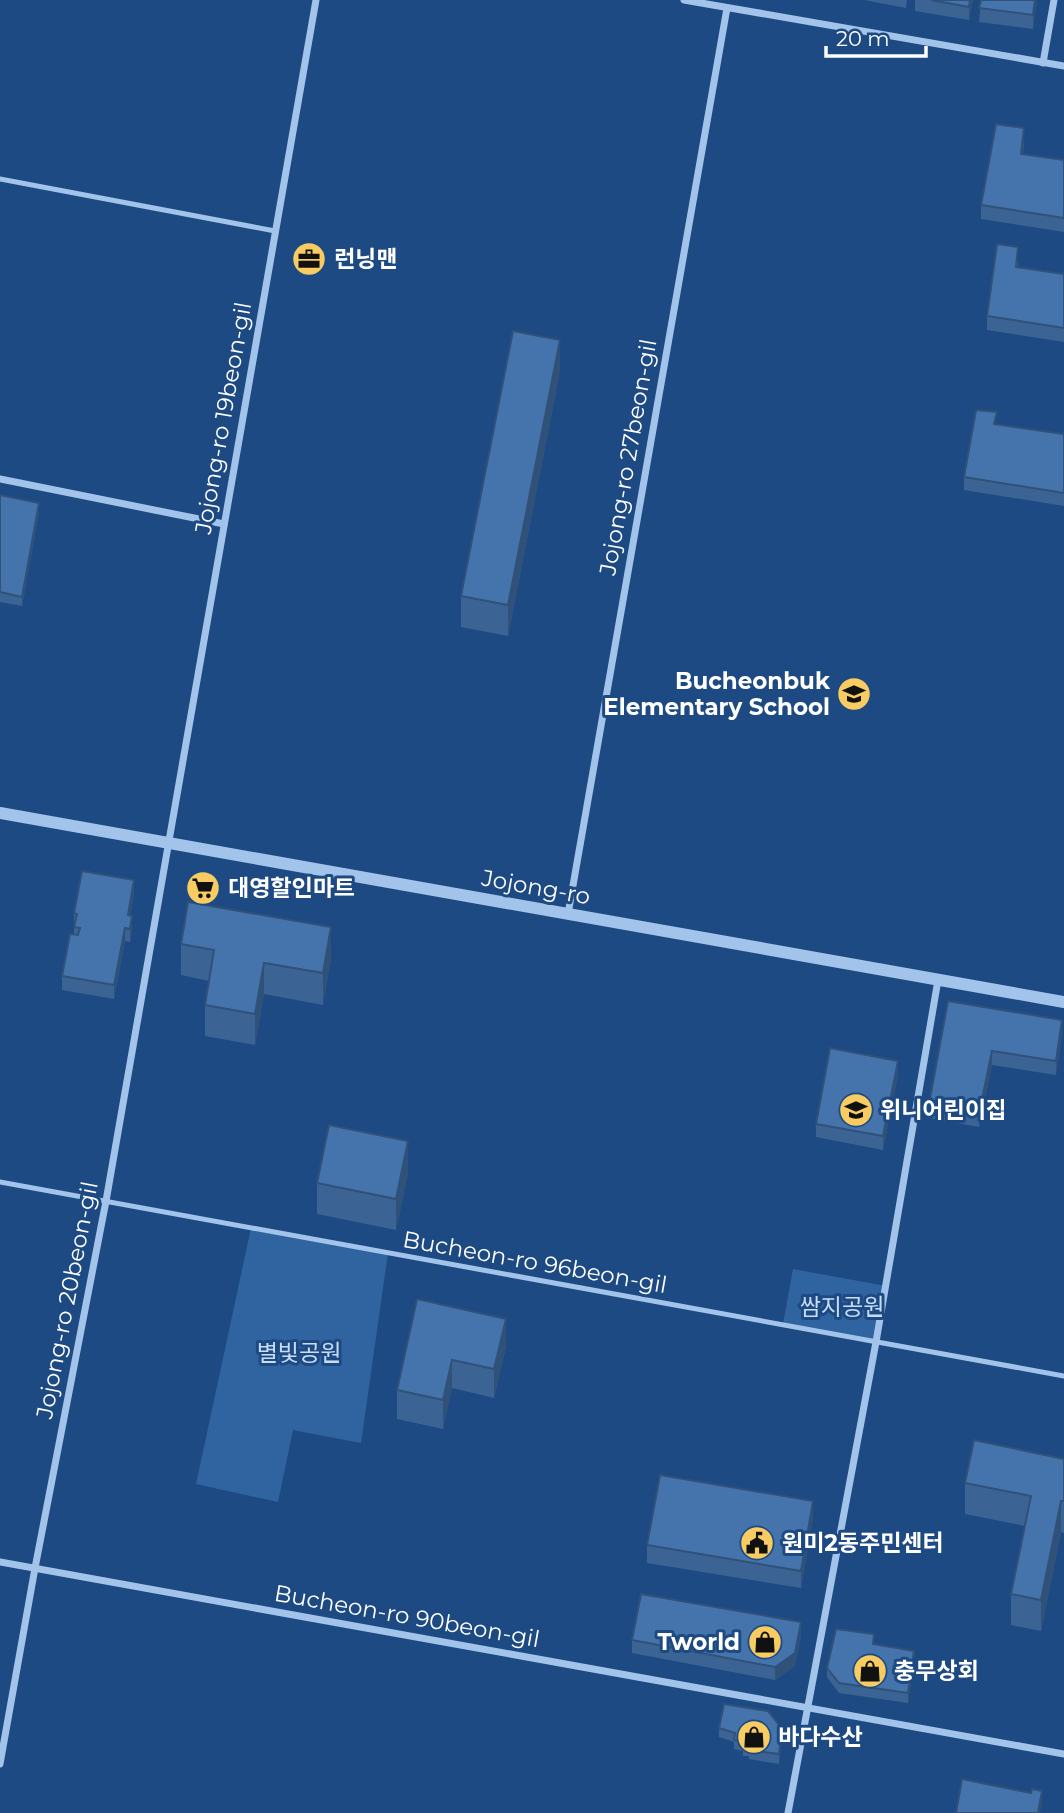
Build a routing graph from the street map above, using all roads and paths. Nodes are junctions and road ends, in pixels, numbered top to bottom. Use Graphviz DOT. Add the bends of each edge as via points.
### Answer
graph roads {
  1 [pos="316,0"];
  2 [pos="684,0"];
  3 [pos="1054,0"];
  4 [pos="727,8"];
  5 [pos="1043,63"];
  6 [pos="1064,66"];
  7 [pos="0,179"];
  8 [pos="275,231"];
  9 [pos="0,480"];
  10 [pos="225,524"];
  11 [pos="0,813"];
  12 [pos="169,843"];
  13 [pos="568,914"];
  14 [pos="938,980"];
  15 [pos="1064,1002"];
  16 [pos="0,1182"];
  17 [pos="106,1201"];
  18 [pos="876,1342"];
  19 [pos="1064,1376"];
  20 [pos="0,1562"];
  21 [pos="34,1568"];
  22 [pos="807,1708"];
  23 [pos="1064,1754"];
  24 [pos="0,1763"];
  25 [pos="788,1813"];
  1 -- 8 [label="street, Jojong-ro 19beon-gil"];
  2 -- 4 [label="street"];
  3 -- 5 [label="street"];
  4 -- 5 [label="street"];
  4 -- 13 [label="street, Jojong-ro 27beon-gil"];
  5 -- 6 [label="street"];
  7 -- 8 [label="lane"];
  8 -- 10 [label="street, Jojong-ro 19beon-gil"];
  9 -- 10 [label="street"];
  10 -- 12 [label="street, Jojong-ro 19beon-gil"];
  11 -- 12 [label="street, Jojong-ro"];
  12 -- 13 [label="street, Jojong-ro"];
  12 -- 17 [label="street, Jojong-ro 20beon-gil"];
  13 -- 14 [label="street, Jojong-ro"];
  14 -- 15 [label="street, Jojong-ro"];
  14 -- 18 [label="street"];
  16 -- 17 [label="lane, Bucheon-ro 96beon-gil"];
  17 -- 18 [label="lane, Bucheon-ro 96beon-gil"];
  17 -- 21 [label="street, Jojong-ro 20beon-gil"];
  18 -- 19 [label="lane, Bucheon-ro 96beon-gil"];
  18 -- 22 [label="street"];
  20 -- 21 [label="street, Bucheon-ro 90beon-gil"];
  21 -- 22 [label="street, Bucheon-ro 90beon-gil"];
  21 -- 24 [label="street, Jojong-ro 20beon-gil"];
  22 -- 23 [label="street, Bucheon-ro 90beon-gil"];
  22 -- 25 [label="street"];
}
